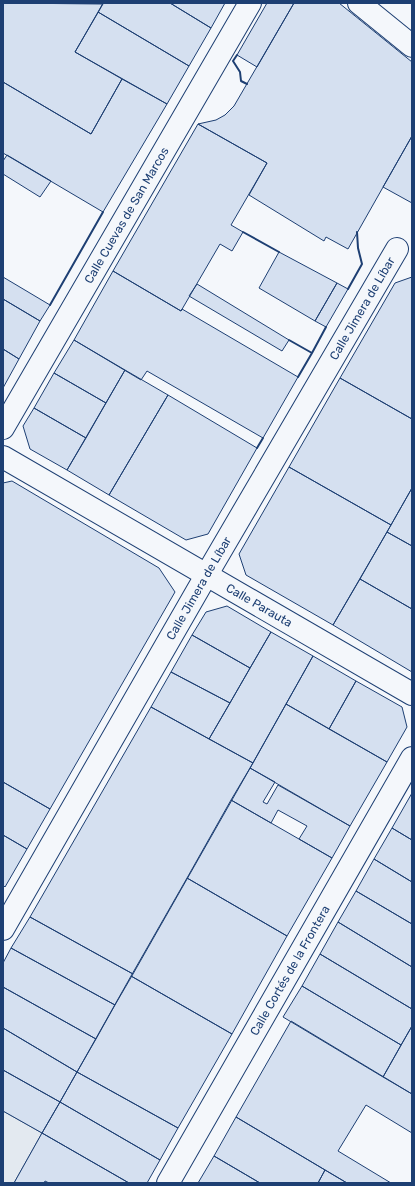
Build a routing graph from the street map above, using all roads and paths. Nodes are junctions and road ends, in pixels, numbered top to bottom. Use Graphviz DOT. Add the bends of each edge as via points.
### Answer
graph roads {
  1 [pos="250,3"];
  2 [pos="359,3"];
  3 [pos="412,46"];
  4 [pos="397,249"];
  5 [pos="3,428"];
  6 [pos="3,457"];
  7 [pos="207,574"];
  8 [pos="412,694"];
  9 [pos="412,758"];
  10 [pos="3,928"];
  11 [pos="168,1183"];
  1 -- 5 [label="street, Calle Cuevas de San Marcos"];
  2 -- 3 [label="street"];
  4 -- 7 [label="street, Calle Jimera de Líbar"];
  6 -- 7 [label="street, Calle Parauta"];
  7 -- 8 [label="street, Calle Parauta"];
  7 -- 10 [label="street, Calle Jimera de Líbar"];
  9 -- 11 [label="street, Calle Cortés de la Frontera"];
}
